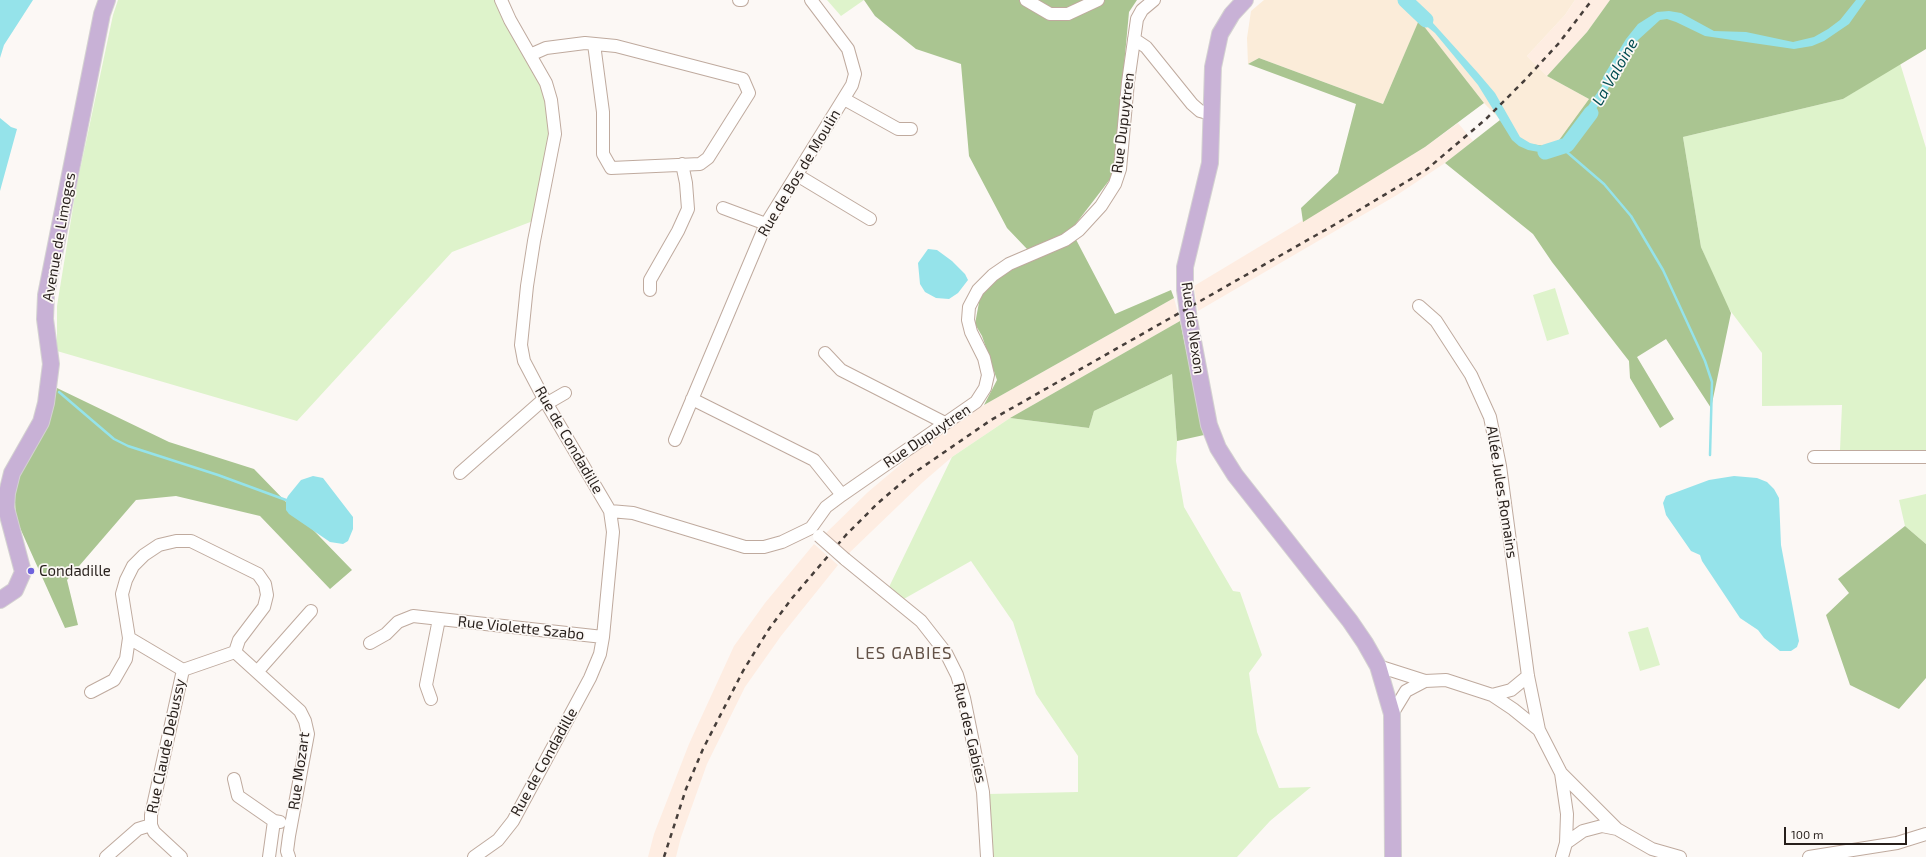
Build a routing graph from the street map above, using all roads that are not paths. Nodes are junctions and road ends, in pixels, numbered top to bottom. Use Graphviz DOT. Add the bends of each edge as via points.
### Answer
graph roads {
  1 [pos="107,0"];
  2 [pos="501,0"];
  3 [pos="811,0"];
  4 [pos="1026,0"];
  5 [pos="1098,0"];
  6 [pos="1154,0"];
  7 [pos="1245,0"];
  8 [pos="1134,39"];
  9 [pos="594,44"];
  10 [pos="530,55"];
  11 [pos="844,99"];
  12 [pos="1212,114"];
  13 [pos="911,129"];
  14 [pos="682,164"];
  15 [pos="797,175"];
  16 [pos="723,208"];
  17 [pos="870,219"];
  18 [pos="766,224"];
  19 [pos="650,290"];
  20 [pos="1419,306"];
  21 [pos="825,353"];
  22 [pos="565,393"];
  23 [pos="692,399"];
  24 [pos="545,401"];
  25 [pos="945,423"];
  26 [pos="675,440"];
  27 [pos="1814,457"];
  28 [pos="1926,457"];
  29 [pos="460,473"];
  30 [pos="842,494"];
  31 [pos="610,510"];
  32 [pos="815,532"];
  33 [pos="0,600"];
  34 [pos="311,611"];
  35 [pos="439,619"];
  36 [pos="603,637"];
  37 [pos="129,638"];
  38 [pos="370,643"];
  39 [pos="235,652"];
  40 [pos="1378,666"];
  41 [pos="183,670"];
  42 [pos="257,672"];
  43 [pos="1528,676"];
  44 [pos="1425,681"];
  45 [pos="1386,691"];
  46 [pos="1406,691"];
  47 [pos="91,692"];
  48 [pos="1492,695"];
  49 [pos="431,699"];
  50 [pos="1392,714"];
  51 [pos="1539,730"];
  52 [pos="1561,773"];
  53 [pos="234,779"];
  54 [pos="274,821"];
  55 [pos="291,823"];
  56 [pos="151,825"];
  57 [pos="1617,829"];
  58 [pos="1926,834"];
  59 [pos="1566,843"];
  60 [pos="489,853"];
  61 [pos="106,857"];
  62 [pos="181,857"];
  63 [pos="269,857"];
  64 [pos="289,857"];
  65 [pos="474,857"];
  66 [pos="987,857"];
  67 [pos="1393,857"];
  68 [pos="1562,857"];
  69 [pos="1680,857"];
  70 [pos="1809,857"];
  1 -- 33 [label="main road, Avenue de Limoges" via="102,14 46,295 45,319 51,364 46,403 41,422 12,473 7,493 6,508 24,572 15,590"];
  2 -- 10 [label="street, Rue de Condadille"];
  3 -- 11 [label="street, Rue de Bos de Moulin" via="848,49 855,74"];
  4 -- 5 [label="street" via="1050,14 1068,14"];
  6 -- 8 [label="street, Rue Dupuytren" via="1142,10 1137,19"];
  7 -- 12 [label="main road, Rue de Nexon" via="1226,22 1216,51 1212,67"];
  8 -- 12 [label="street" via="1146,48 1192,104 1200,111"];
  8 -- 25 [label="street, Rue Dupuytren" via="1120,168 1115,184 1101,206 1079,230 1066,240 1009,264 978,290 969,307 968,320 984,358 988,375 985,388 976,402"];
  9 -- 10 [label="street" via="546,48"];
  9 -- 14 [label="street" via="603,112 603,154 611,168"];
  9 -- 14 [label="street" via="616,46 743,79 749,93 708,158 700,164"];
  10 -- 24 [label="street, Rue de Condadille" via="546,83 555,134 534,241 521,345 524,361"];
  11 -- 13 [label="street" via="898,129"];
  11 -- 15 [label="street, Rue de Bos de Moulin"];
  12 -- 40 [label="main road, Rue de Nexon" via="1210,163 1185,267 1189,320 1209,425 1218,448 1235,476 1350,621"];
  14 -- 19 [label="street" via="688,209 650,280"];
  15 -- 17 [label="street"];
  15 -- 18 [label="street, Rue de Bos de Moulin"];
  16 -- 18 [label="street"];
  18 -- 23 [label="street, Rue de Bos de Moulin"];
  20 -- 43 [label="street, Allée Jules Romains" via="1436,321 1471,375 1490,417 1500,466"];
  21 -- 25 [label="street" via="841,370"];
  22 -- 24 [label="street"];
  23 -- 26 [label="street, Rue de Bos de Moulin"];
  23 -- 30 [label="street" via="814,460"];
  24 -- 29 [label="street"];
  24 -- 31 [label="street, Rue de Condadille"];
  25 -- 30 [label="street, Rue Dupuytren"];
  27 -- 28 [label="street"];
  30 -- 32 [label="street, Rue Dupuytren" via="826,507"];
  31 -- 32 [label="street, Rue Dupuytren" via="633,513 745,547 764,547"];
  31 -- 36 [label="street, Rue de Condadille" via="613,532"];
  32 -- 66 [label="street, Rue des Gabies, bridge" via="921,621 946,653 957,675 968,713 983,792"];
  34 -- 42 [label="street"];
  35 -- 36 [label="street, Rue Violette Szabo"];
  35 -- 38 [label="street, Rue Violette Szabo" via="413,616 398,622 386,634"];
  35 -- 49 [label="street, Rue Violette Szabo" via="426,685"];
  36 -- 60 [label="street, Rue de Condadille" via="600,654 590,678 513,821"];
  37 -- 39 [label="street" via="122,594 133,566 159,545 191,541 258,574 265,584 267,595 264,606 239,640"];
  37 -- 41 [label="street"];
  37 -- 47 [label="street" via="126,659 114,680"];
  39 -- 41 [label="street"];
  39 -- 42 [label="street, Rue Mozart"];
  40 -- 44 [label="street"];
  40 -- 45 [label="main road, Rue de Nexon"];
  41 -- 56 [label="street, Rue Claude Debussy" via="150,815"];
  42 -- 55 [label="street, Rue Mozart" via="300,711 308,734"];
  43 -- 48 [label="street" via="1511,690"];
  43 -- 51 [label="street, Allée Jules Romains"];
  44 -- 46 [label="street"];
  44 -- 48 [label="street" via="1446,680"];
  45 -- 46 [label="street"];
  45 -- 50 [label="main road, Rue de Nexon"];
  46 -- 50 [label="street"];
  48 -- 51 [label="street"];
  50 -- 67 [label="main road, Rue de Nexon"];
  51 -- 52 [label="street"];
  52 -- 57 [label="street"];
  52 -- 59 [label="street" via="1567,814"];
  53 -- 54 [label="street" via="238,796"];
  54 -- 55 [label="street, Rue Mozart"];
  54 -- 63 [label="street, Rue Mozart"];
  55 -- 64 [label="street, Rue Mozart" via="287,851"];
  56 -- 61 [label="street" via="138,829"];
  56 -- 62 [label="street, Rue Claude Debussy" via="154,832"];
  57 -- 59 [label="street" via="1602,826 1583,830"];
  57 -- 69 [label="street" via="1652,849"];
  58 -- 70 [label="street" via="1897,843"];
  59 -- 68 [label="street"];
  60 -- 65 [label="street, Rue de Condadille"];
}
